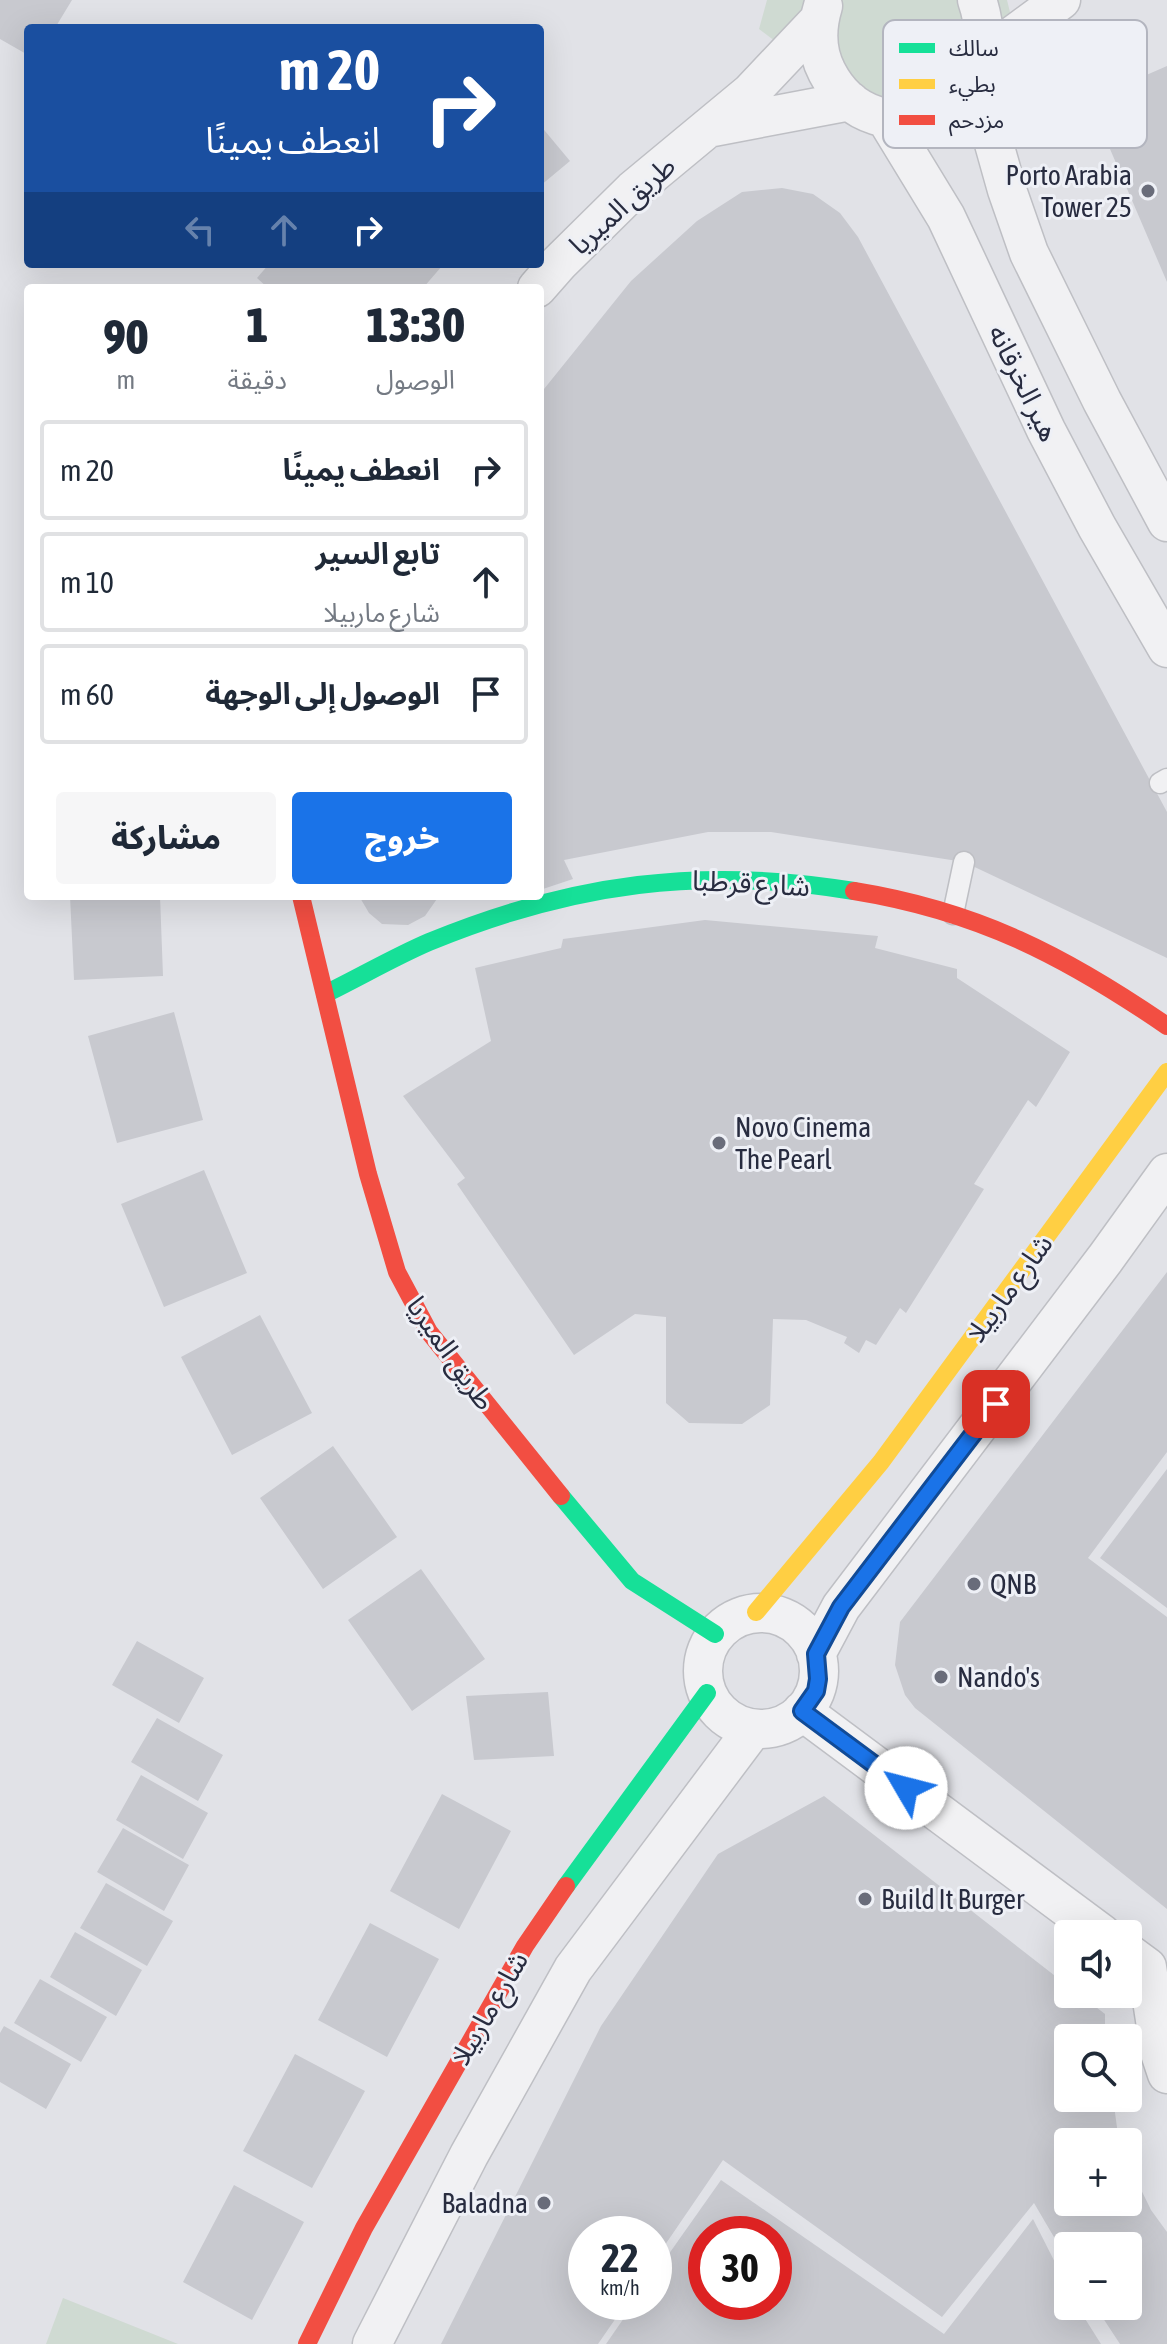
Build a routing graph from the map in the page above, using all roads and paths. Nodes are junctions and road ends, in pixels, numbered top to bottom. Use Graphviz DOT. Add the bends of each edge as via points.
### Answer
graph roads {
  1 [pos="977,0"];
  2 [pos="1061,0"];
  3 [pos="823,10"];
  4 [pos="982,20"];
  5 [pos="1035,20"];
  6 [pos="850,101"];
  7 [pos="883,116"];
  8 [pos="710,127"];
  9 [pos="904,148"];
  10 [pos="995,148"];
  11 [pos="541,284"];
  12 [pos="1167,522"];
  13 [pos="1167,648"];
  14 [pos="964,862"];
  15 [pos="302,900"];
  16 [pos="953,914"];
  17 [pos="325,994"];
  18 [pos="1167,1026"];
  19 [pos="1167,1072"];
  20 [pos="1167,1173"];
  21 [pos="881,1462"];
  22 [pos="923,1500"];
  23 [pos="756,1612"];
  24 [pos="715,1634"];
  25 [pos="816,1654"];
  26 [pos="707,1693"];
  27 [pos="802,1711"];
  28 [pos="753,1729"];
  29 [pos="1083,1920"];
  30 [pos="1147,1960"];
  31 [pos="1167,2074"];
  32 [pos="307,2344"];
  33 [pos="372,2344"];
  1 -- 4 [label="street"];
  2 -- 5 [label="street"];
  3 -- 6 [label="street" via="819,50 830,78"];
  3 -- 8 [label="street, طريق الميريا" via="750,93"];
  6 -- 7 [label="street"];
  6 -- 8 [label="street, طريق الميريا"];
  8 -- 11 [label="street, طريق الميريا" via="633,190"];
  9 -- 13 [label="street, هير الخرقانه" via="946,217 1097,527"];
  10 -- 12 [label="street" via="1029,253"];
  14 -- 16 [label="lane"];
  15 -- 17 [label="street, طريق الميريا"];
  16 -- 17 [label="street, شارع قرطبا" via="869,892 782,881 686,879 619,886 562,899 428,944"];
  16 -- 18 [label="street, شارع قرطبا" via="1021,939"];
  17 -- 24 [label="street, طريق الميريا" via="397,1272 429,1332 632,1581"];
  19 -- 21 [label="street, شارع ماربيلا"];
  20 -- 22 [label="street, شارع ماربيلا"];
  21 -- 22 [label="street"];
  21 -- 23 [label="street, شارع ماربيلا"];
  22 -- 25 [label="street, شارع ماربيلا" via="841,1607"];
  23 -- 24 [label="street"];
  23 -- 25 [label="street" via="800,1627"];
  24 -- 26 [label="street" via="703,1663"];
  25 -- 27 [label="street" via="816,1691"];
  26 -- 28 [label="street" via="725,1717"];
  26 -- 32 [label="street, شارع ماربيلا" via="525,1946 364,2228"];
  27 -- 28 [label="street" via="780,1725"];
  27 -- 29 [label="street"];
  28 -- 33 [label="street, شارع ماربيلا" via="573,1969"];
  30 -- 31 [label="street"];
}
